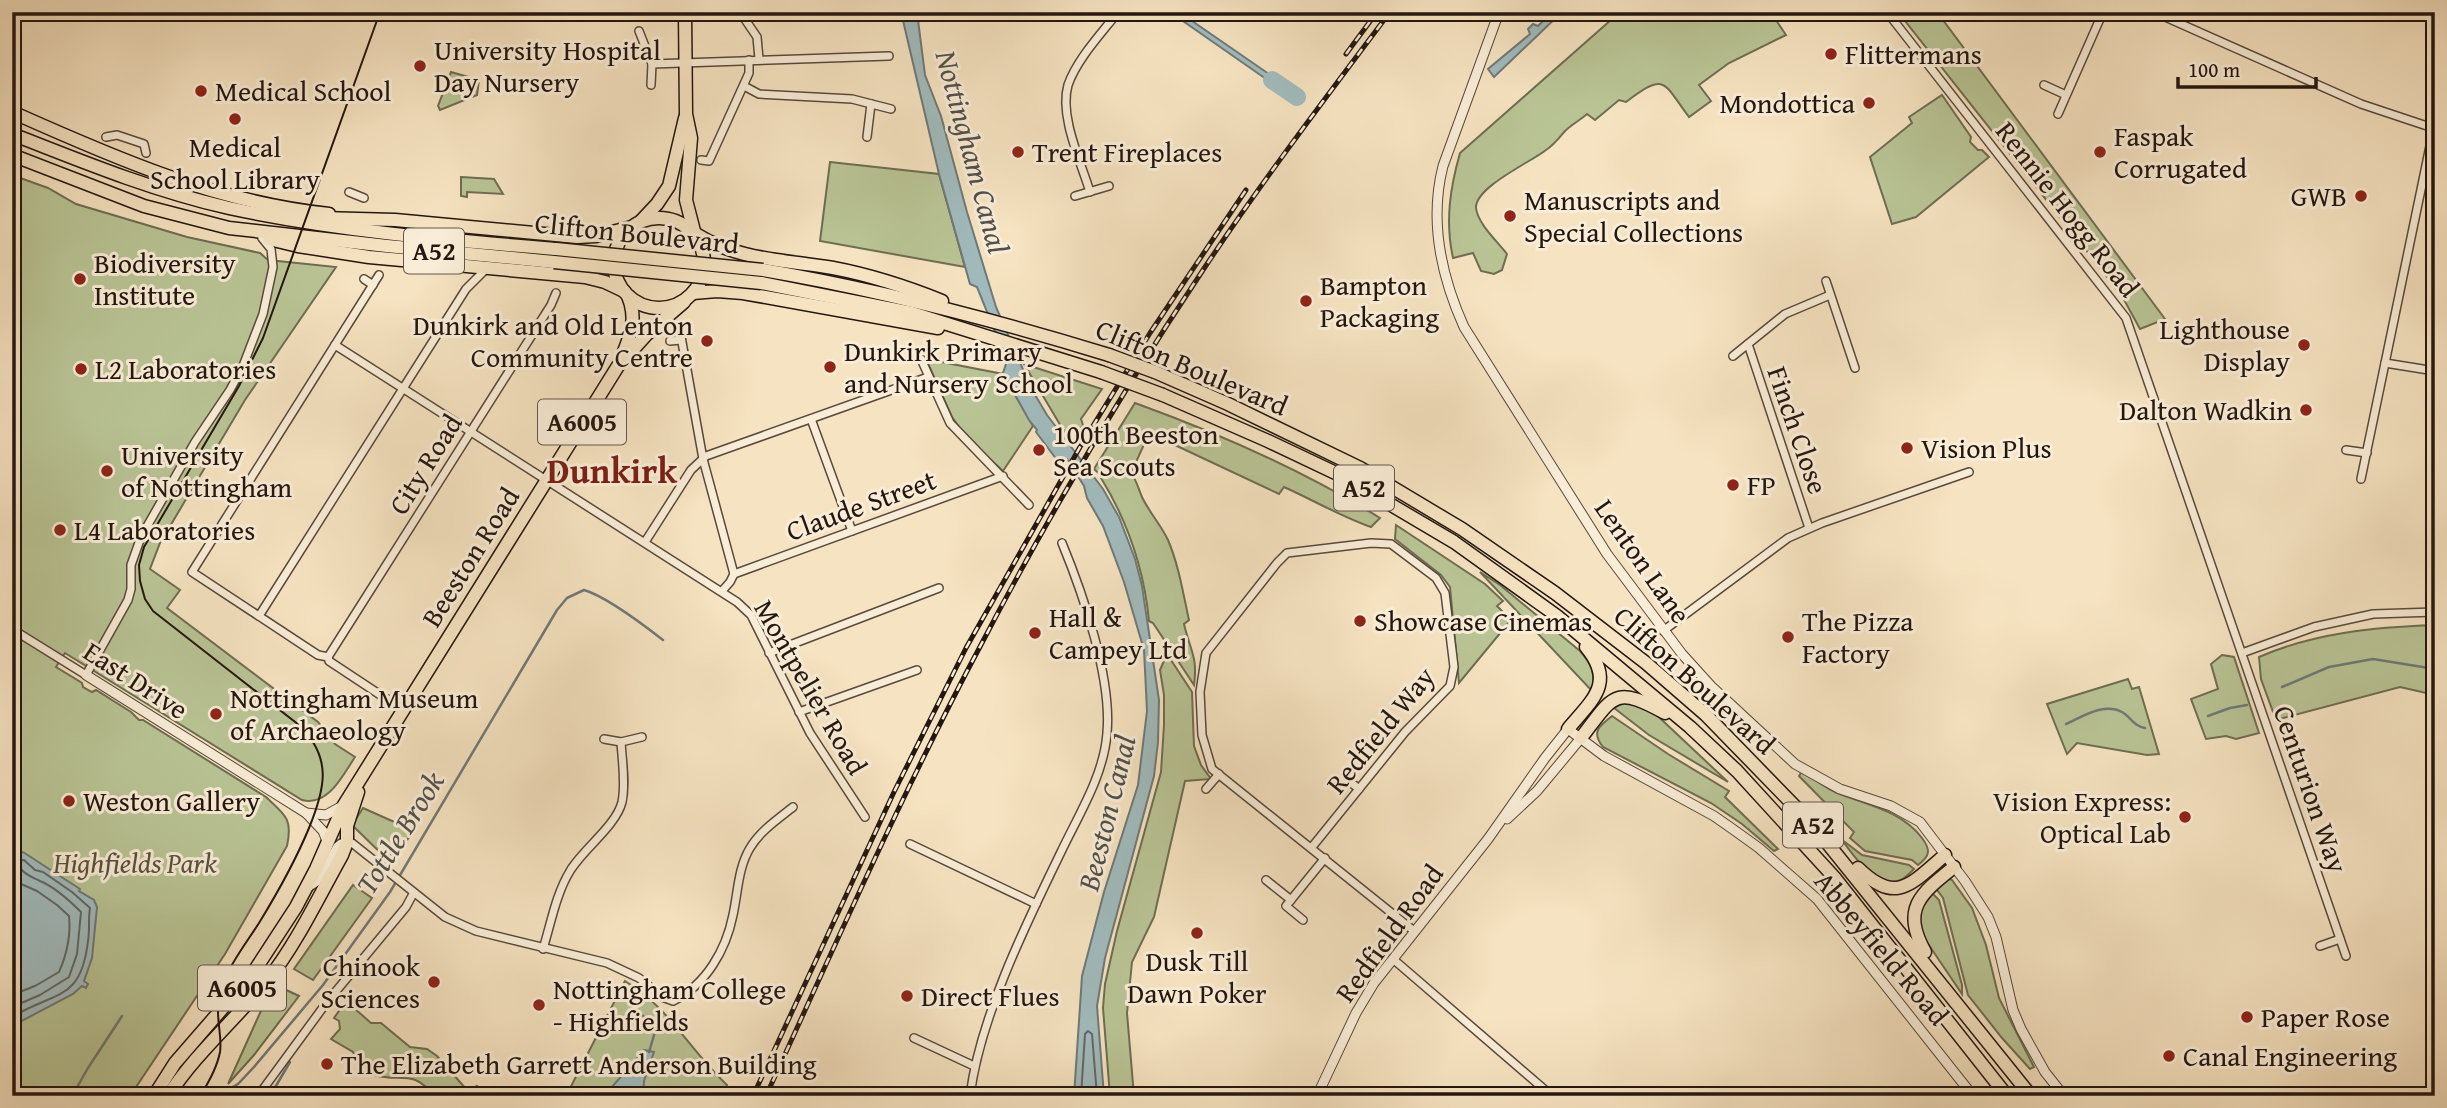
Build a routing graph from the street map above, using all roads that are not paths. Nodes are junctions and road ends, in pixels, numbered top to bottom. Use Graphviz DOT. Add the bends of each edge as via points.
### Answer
graph roads {
  1 [pos="685,12"];
  2 [pos="740,12"];
  3 [pos="1118,12"];
  4 [pos="1499,12"];
  5 [pos="1887,12"];
  6 [pos="2103,12"];
  7 [pos="2154,12"];
  8 [pos="639,31"];
  9 [pos="889,56"];
  10 [pos="760,59"];
  11 [pos="749,60"];
  12 [pos="687,62"];
  13 [pos="652,64"];
  14 [pos="651,85"];
  15 [pos="2044,85"];
  16 [pos="744,86"];
  17 [pos="2066,95"];
  18 [pos="871,104"];
  19 [pos="891,109"];
  20 [pos="12,112"];
  21 [pos="686,114"];
  22 [pos="2058,114"];
  23 [pos="12,125"];
  24 [pos="2434,125"];
  25 [pos="12,134"];
  26 [pos="106,137"];
  27 [pos="867,137"];
  28 [pos="60,153"];
  29 [pos="146,153"];
  30 [pos="13,155"];
  31 [pos="701,160"];
  32 [pos="1109,186"];
  33 [pos="1090,191"];
  34 [pos="349,192"];
  35 [pos="1075,196"];
  36 [pos="363,198"];
  37 [pos="275,216"];
  38 [pos="340,217"];
  39 [pos="636,224"];
  40 [pos="229,228"];
  41 [pos="695,233"];
  42 [pos="262,237"];
  43 [pos="555,255"];
  44 [pos="487,269"];
  45 [pos="379,275"];
  46 [pos="762,276"];
  47 [pos="364,279"];
  48 [pos="1826,281"];
  49 [pos="373,285"];
  50 [pos="556,293"];
  51 [pos="626,294"];
  52 [pos="1830,295"];
  53 [pos="689,297"];
  54 [pos="982,317"];
  55 [pos="984,335"];
  56 [pos="670,341"];
  57 [pos="1748,344"];
  58 [pos="335,345"];
  59 [pos="1733,356"];
  60 [pos="921,359"];
  61 [pos="2385,363"];
  62 [pos="618,366"];
  63 [pos="1855,368"];
  64 [pos="2435,371"];
  65 [pos="928,377"];
  66 [pos="403,388"];
  67 [pos="811,419"];
  68 [pos="471,431"];
  69 [pos="2346,450"];
  70 [pos="2367,453"];
  71 [pos="702,458"];
  72 [pos="1969,472"];
  73 [pos="1003,476"];
  74 [pos="547,479"];
  75 [pos="2361,479"];
  76 [pos="1030,505"];
  77 [pos="1809,528"];
  78 [pos="852,531"];
  79 [pos="645,542"];
  80 [pos="1062,542"];
  81 [pos="734,574"];
  82 [pos="939,588"];
  83 [pos="722,591"];
  84 [pos="2435,612"];
  85 [pos="259,616"];
  86 [pos="1557,616"];
  87 [pos="12,629"];
  88 [pos="1663,631"];
  89 [pos="769,653"];
  90 [pos="2242,653"];
  91 [pos="328,657"];
  92 [pos="917,670"];
  93 [pos="86,675"];
  94 [pos="405,708"];
  95 [pos="799,712"];
  96 [pos="1690,727"];
  97 [pos="1568,729"];
  98 [pos="642,737"];
  99 [pos="1581,738"];
  100 [pos="604,739"];
  101 [pos="621,741"];
  102 [pos="1219,774"];
  103 [pos="364,775"];
  104 [pos="1349,781"];
  105 [pos="1206,789"];
  106 [pos="1359,789"];
  107 [pos="344,805"];
  108 [pos="793,807"];
  109 [pos="306,813"];
  110 [pos="865,817"];
  111 [pos="1812,824"];
  112 [pos="1488,839"];
  113 [pos="327,841"];
  114 [pos="347,842"];
  115 [pos="910,844"];
  116 [pos="1312,847"];
  117 [pos="1945,855"];
  118 [pos="1325,858"];
  119 [pos="1954,867"];
  120 [pos="1266,880"];
  121 [pos="305,889"];
  122 [pos="414,894"];
  123 [pos="1291,900"];
  124 [pos="1036,904"];
  125 [pos="1303,920"];
  126 [pos="1414,931"];
  127 [pos="2340,939"];
  128 [pos="2320,946"];
  129 [pos="543,949"];
  130 [pos="2346,956"];
  131 [pos="1393,958"];
  132 [pos="1956,1001"];
  133 [pos="914,1038"];
  134 [pos="974,1066"];
  135 [pos="154,1096"];
  136 [pos="168,1096"];
  137 [pos="258,1096"];
  138 [pos="970,1096"];
  139 [pos="1317,1096"];
  140 [pos="1552,1096"];
  141 [pos="1973,1096"];
  142 [pos="2007,1096"];
  143 [pos="2031,1096"];
  144 [pos="2064,1096"];
  1 -- 12 [label="main road"];
  2 -- 10 [label="street" via="757,37"];
  3 -- 33 [label="street" via="1077,68 1066,96 1067,119"];
  4 -- 88 [label="street, Lenton Lane" via="1439,182 1443,272 1464,327 1607,554"];
  5 -- 90 [label="street, Rennie Hogg Road" via="2126,318"];
  6 -- 17 [label="street"];
  7 -- 24 [label="street" via="2361,104"];
  8 -- 13 [label="street"];
  9 -- 10 [label="street"];
  10 -- 11 [label="street"];
  11 -- 12 [label="street"];
  11 -- 16 [label="street"];
  12 -- 13 [label="street"];
  12 -- 21 [label="main road"];
  13 -- 14 [label="street"];
  15 -- 17 [label="street"];
  16 -- 18 [label="street" via="760,94"];
  16 -- 31 [label="street" via="709,161"];
  17 -- 22 [label="street"];
  18 -- 19 [label="street"];
  18 -- 27 [label="street"];
  20 -- 38 [label="main road" via="180,183"];
  21 -- 39 [label="main road" via="670,186"];
  21 -- 41 [label="main road" via="691,138 687,200"];
  23 -- 28 [label="main road, A52"];
  24 -- 61 [label="street"];
  25 -- 28 [label="main road, Clifton Boulevard"];
  26 -- 29 [label="street" via="117,135 144,144"];
  28 -- 37 [label="main road, Clifton Boulevard / A52" via="167,191"];
  30 -- 40 [label="main road, Clifton Boulevard / A52" via="144,206"];
  32 -- 33 [label="street"];
  33 -- 35 [label="street"];
  34 -- 36 [label="street"];
  37 -- 38 [label="main road"];
  37 -- 43 [label="main road, Clifton Boulevard / A52"];
  38 -- 39 [label="main road" via="577,237"];
  39 -- 41 [label="main road" via="667,218"];
  39 -- 51 [label="main road, A6005" via="624,234 615,254 616,275"];
  40 -- 42 [label="main road"];
  40 -- 43 [label="main road, Clifton Boulevard / A52" via="387,246"];
  41 -- 53 [label="main road" via="704,264 699,284"];
  41 -- 54 [label="main road" via="726,250 907,287"];
  42 -- 44 [label="main road" via="369,257"];
  42 -- 93 [label="street" via="273,262 263,314 243,366 150,519 133,555 128,600"];
  43 -- 46 [label="main road, Clifton Boulevard / A52, bridge"];
  44 -- 51 [label="main road" via="585,277"];
  44 -- 66 [label="street" via="473,281"];
  45 -- 49 [label="street"];
  46 -- 54 [label="main road, Clifton Boulevard / A52" via="865,289"];
  46 -- 55 [label="main road, Clifton Boulevard / A52"];
  47 -- 49 [label="street"];
  48 -- 52 [label="street"];
  49 -- 58 [label="street"];
  50 -- 68 [label="street, City Road"];
  51 -- 53 [label="main road" via="651,308 674,306"];
  51 -- 62 [label="main road, A6005" via="633,323"];
  52 -- 57 [label="street, Finch Close" via="1785,314"];
  52 -- 63 [label="street"];
  53 -- 55 [label="main road" via="717,291 743,293"];
  53 -- 62 [label="main road, A6005"];
  54 -- 111 [label="main road, Clifton Boulevard / A52, bridge" via="1172,378 1360,468 1462,529 1646,663"];
  55 -- 86 [label="main road, Clifton Boulevard / A52, bridge" via="1163,395 1344,477 1454,542"];
  56 -- 71 [label="street, Montpelier Road" via="680,335"];
  57 -- 59 [label="street, Finch Close"];
  57 -- 77 [label="street, Finch Close"];
  58 -- 66 [label="street"];
  58 -- 85 [label="street" via="192,572"];
  60 -- 65 [label="street"];
  61 -- 64 [label="street"];
  61 -- 70 [label="street"];
  62 -- 74 [label="main road, Beeston Road / A6005"];
  65 -- 67 [label="street"];
  65 -- 73 [label="street" via="950,423"];
  66 -- 68 [label="street"];
  66 -- 85 [label="street"];
  67 -- 71 [label="street"];
  67 -- 78 [label="street"];
  68 -- 74 [label="street"];
  68 -- 91 [label="street, City Road"];
  69 -- 70 [label="street"];
  70 -- 75 [label="street"];
  71 -- 79 [label="street"];
  71 -- 81 [label="street, Montpelier Road"];
  72 -- 77 [label="street, Finch Close"];
  73 -- 76 [label="street"];
  73 -- 78 [label="street, Claude Street"];
  74 -- 79 [label="street"];
  74 -- 94 [label="main road, Beeston Road / A6005"];
  77 -- 88 [label="street, Finch Close" via="1788,538"];
  78 -- 81 [label="street, Claude Street"];
  79 -- 83 [label="street"];
  80 -- 124 [label="street" via="1100,662 1108,705 1107,736 1095,781"];
  81 -- 83 [label="street, Montpelier Road"];
  82 -- 89 [label="street"];
  83 -- 89 [label="street, Montpelier Road" via="751,615"];
  84 -- 90 [label="street" via="2373,614 2314,627"];
  85 -- 91 [label="street"];
  86 -- 96 [label="main road, Clifton Boulevard / A52"];
  86 -- 97 [label="main road" via="1588,648 1601,675 1595,698"];
  87 -- 93 [label="street, East Drive"];
  88 -- 117 [label="street, Lenton Lane" via="1711,685 1795,764 1840,789 1908,814 1920,822"];
  89 -- 95 [label="street, Montpelier Road"];
  90 -- 127 [label="street, Centurion Way"];
  91 -- 94 [label="street" via="332,664"];
  92 -- 95 [label="street"];
  93 -- 109 [label="street, East Drive"];
  94 -- 103 [label="main road, Beeston Road / A6005"];
  95 -- 110 [label="street, Montpelier Road"];
  96 -- 99 [label="main road" via="1633,696 1618,697"];
  96 -- 142 [label="main road, Clifton Boulevard / A52" via="1834,877"];
  97 -- 99 [label="street, Abbeyfield Road"];
  97 -- 112 [label="street, Redfield Road"];
  98 -- 101 [label="street"];
  99 -- 112 [label="street, Redfield Road"];
  99 -- 141 [label="street, Abbeyfield Road" via="1614,762 1714,816 1799,881"];
  100 -- 101 [label="street"];
  101 -- 129 [label="street" via="622,802 568,873"];
  102 -- 105 [label="street"];
  102 -- 106 [label="street, Redfield Way" via="1212,769 1202,735 1200,692 1206,653 1287,553 1388,543 1436,578 1445,593 1454,667 1450,686"];
  102 -- 116 [label="street, Redfield Way"];
  103 -- 107 [label="main road, A6005"];
  103 -- 114 [label="main road, A6005" via="346,826"];
  104 -- 106 [label="street"];
  106 -- 116 [label="street, Redfield Way"];
  107 -- 109 [label="street" via="326,815"];
  107 -- 113 [label="main road, A6005"];
  108 -- 129 [label="street" via="750,848 718,956 694,988 673,1001 607,963"];
  109 -- 113 [label="street, East Drive"];
  111 -- 117 [label="main road" via="1870,880 1888,889 1905,885"];
  111 -- 132 [label="main road, Clifton Boulevard / A52"];
  112 -- 126 [label="street, Redfield Road"];
  113 -- 121 [label="main road, A6005"];
  114 -- 121 [label="street" via="337,846 317,882"];
  114 -- 122 [label="street"];
  114 -- 136 [label="main road, A6005" via="278,967 189,1065"];
  115 -- 124 [label="street"];
  116 -- 118 [label="street, Redfield Way"];
  117 -- 119 [label="street, Lenton Lane"];
  118 -- 123 [label="street"];
  118 -- 126 [label="street, Redfield Way"];
  119 -- 132 [label="main road" via="1916,903 1913,921 1917,938"];
  119 -- 144 [label="street, Lenton Lane" via="1996,937 2013,1010 2025,1039"];
  120 -- 123 [label="street"];
  121 -- 135 [label="main road, A6005" via="253,973 175,1063"];
  122 -- 129 [label="street" via="445,917 476,931"];
  122 -- 137 [label="street"];
  123 -- 125 [label="street" via="1286,906"];
  124 -- 134 [label="street"];
  126 -- 131 [label="street, Redfield Road"];
  127 -- 128 [label="street"];
  127 -- 130 [label="street, Centurion Way"];
  131 -- 139 [label="street, Redfield Road" via="1356,1013"];
  131 -- 140 [label="street"];
  132 -- 143 [label="main road, Clifton Boulevard / A52"];
  133 -- 134 [label="street"];
  134 -- 138 [label="street"];
}
